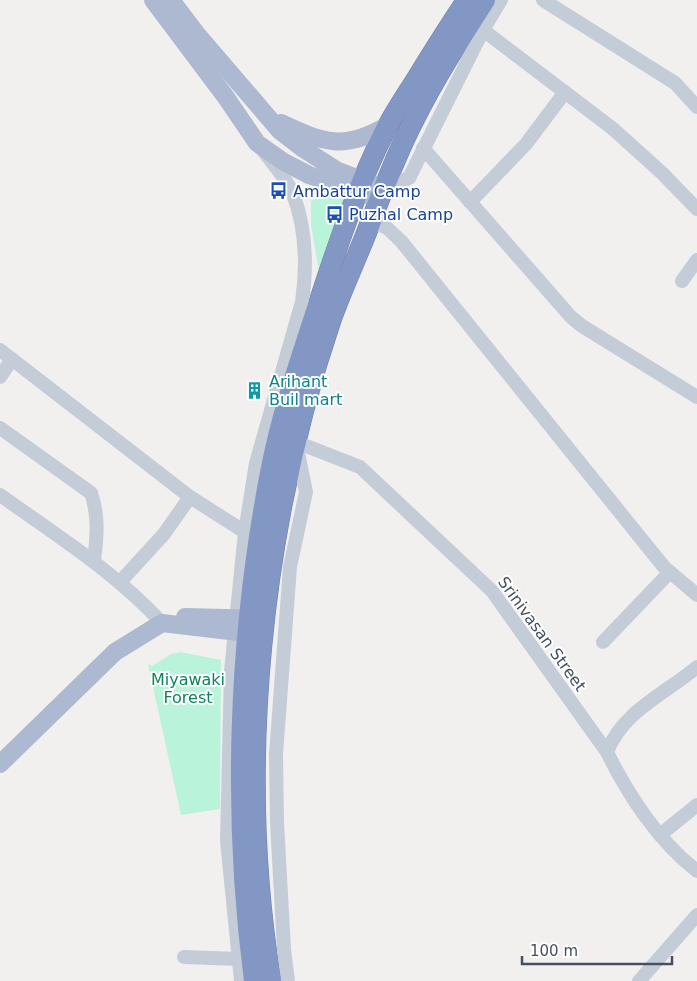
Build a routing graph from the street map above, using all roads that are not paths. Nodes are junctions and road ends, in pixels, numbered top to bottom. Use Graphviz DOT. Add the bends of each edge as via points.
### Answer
graph roads {
  1 [pos="153,0"];
  2 [pos="171,0"];
  3 [pos="467,0"];
  4 [pos="485,0"];
  5 [pos="501,0"];
  6 [pos="543,0"];
  7 [pos="483,30"];
  8 [pos="565,92"];
  9 [pos="697,107"];
  10 [pos="265,114"];
  11 [pos="388,125"];
  12 [pos="257,143"];
  13 [pos="423,148"];
  14 [pos="361,185"];
  15 [pos="381,194"];
  16 [pos="470,202"];
  17 [pos="697,209"];
  18 [pos="370,222"];
  19 [pos="697,260"];
  20 [pos="682,281"];
  21 [pos="0,350"];
  22 [pos="12,360"];
  23 [pos="0,377"];
  24 [pos="697,397"];
  25 [pos="0,428"];
  26 [pos="296,442"];
  27 [pos="0,495"];
  28 [pos="190,497"];
  29 [pos="245,532"];
  30 [pos="94,561"];
  31 [pos="670,572"];
  32 [pos="120,582"];
  33 [pos="697,594"];
  34 [pos="159,620"];
  35 [pos="249,626"];
  36 [pos="603,642"];
  37 [pos="697,667"];
  38 [pos="0,749"];
  39 [pos="607,752"];
  40 [pos="0,764"];
  41 [pos="697,805"];
  42 [pos="660,835"];
  43 [pos="697,872"];
  44 [pos="697,915"];
  45 [pos="184,957"];
  46 [pos="239,958"];
  47 [pos="241,981"];
  48 [pos="254,981"];
  49 [pos="271,981"];
  50 [pos="288,981"];
  51 [pos="639,981"];
  1 -- 12 [label="main road"];
  2 -- 10 [label="main road"];
  3 -- 11 [label="highway"];
  4 -- 15 [label="highway" via="413,120"];
  5 -- 7 [label="street"];
  6 -- 9 [label="street" via="675,83"];
  7 -- 8 [label="street"];
  7 -- 13 [label="street"];
  8 -- 16 [label="street" via="526,144"];
  8 -- 17 [label="street" via="612,128"];
  10 -- 11 [label="main road" via="301,132 331,142 368,137"];
  10 -- 14 [label="main road" via="302,148"];
  11 -- 14 [label="highway"];
  12 -- 14 [label="main road" via="308,175"];
  12 -- 29 [label="street" via="292,193 301,225 305,277 302,302 256,463"];
  13 -- 15 [label="street" via="409,178"];
  13 -- 16 [label="street"];
  14 -- 15 [label="main road"];
  14 -- 35 [label="highway" via="292,383 270,472"];
  15 -- 18 [label="highway"];
  16 -- 24 [label="street" via="571,317"];
  18 -- 26 [label="highway" via="332,319"];
  18 -- 31 [label="street" via="386,227 401,240"];
  19 -- 20 [label="street"];
  21 -- 22 [label="street"];
  22 -- 23 [label="street"];
  22 -- 28 [label="street"];
  25 -- 30 [label="street" via="91,493 98,534"];
  26 -- 35 [label="highway"];
  26 -- 39 [label="street, Srinivasan Street" via="360,466 492,591"];
  26 -- 50 [label="street" via="306,492 290,567 276,754 277,832"];
  27 -- 30 [label="street"];
  28 -- 29 [label="street"];
  28 -- 32 [label="street" via="164,534"];
  29 -- 35 [label="street"];
  30 -- 32 [label="street"];
  31 -- 33 [label="street"];
  31 -- 36 [label="street"];
  32 -- 34 [label="street"];
  34 -- 35 [label="main road"];
  34 -- 38 [label="main road" via="110,644"];
  34 -- 40 [label="main road" via="115,652"];
  35 -- 46 [label="street" via="231,671 227,841"];
  35 -- 48 [label="highway" via="240,768 241,842 246,923"];
  35 -- 49 [label="highway" via="261,917"];
  37 -- 39 [label="street" via="634,713 617,733"];
  39 -- 42 [label="street, Srinivasan Street" via="616,772"];
  41 -- 42 [label="street"];
  42 -- 43 [label="street, Srinivasan Street"];
  44 -- 51 [label="street"];
  45 -- 46 [label="street"];
  46 -- 47 [label="street"];
}
